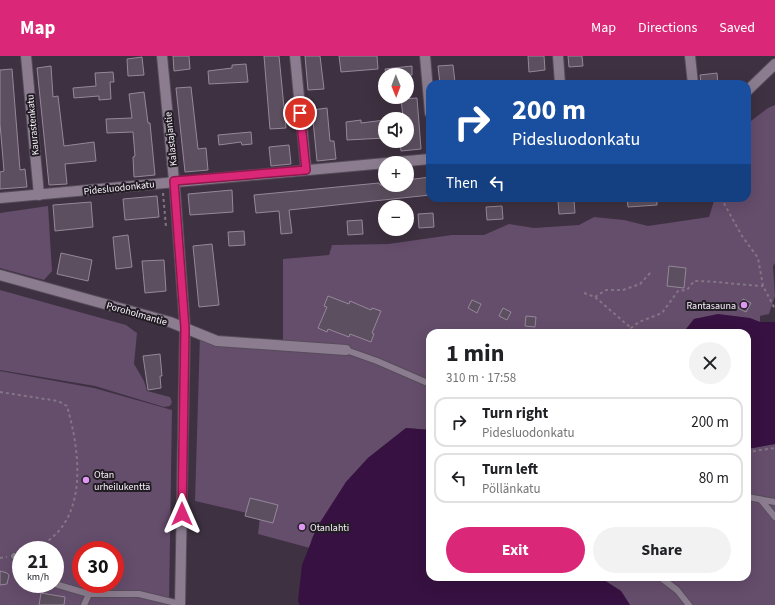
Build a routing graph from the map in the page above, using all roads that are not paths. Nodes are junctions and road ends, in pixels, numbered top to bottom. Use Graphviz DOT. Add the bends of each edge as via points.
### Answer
graph roads {
  1 [pos="26,56"];
  2 [pos="162,56"];
  3 [pos="295,56"];
  4 [pos="425,56"];
  5 [pos="558,56"];
  6 [pos="690,56"];
  7 [pos="775,64"];
  8 [pos="427,80"];
  9 [pos="560,80"];
  10 [pos="693,80"];
  11 [pos="751,87"];
  12 [pos="426,159"];
  13 [pos="306,170"];
  14 [pos="174,181"];
  15 [pos="39,195"];
  16 [pos="0,198"];
  17 [pos="0,275"];
  18 [pos="185,328"];
  19 [pos="346,350"];
  20 [pos="426,382"];
  21 [pos="751,498"];
  22 [pos="761,500"];
  23 [pos="775,502"];
  24 [pos="775,517"];
  25 [pos="665,581"];
  26 [pos="64,587"];
  27 [pos="89,594"];
  28 [pos="180,604"];
  29 [pos="84,605"];
  30 [pos="689,605"];
  1 -- 15 [label="street, Kaurastenkatu"];
  2 -- 14 [label="street, Kalastajantie"];
  3 -- 13 [label="street"];
  4 -- 8 [label="street"];
  5 -- 9 [label="street"];
  6 -- 10 [label="street"];
  7 -- 11 [label="street"];
  12 -- 13 [label="street, Pidesluodonkatu"];
  13 -- 14 [label="street, Pidesluodonkatu"];
  14 -- 15 [label="street, Pidesluodonkatu"];
  14 -- 18 [label="street, Kalastajantie"];
  15 -- 16 [label="street, Pidesluodonkatu"];
  17 -- 18 [label="street, Poroholmantie"];
  18 -- 19 [label="street, Poroholmantie" via="217,340"];
  18 -- 28 [label="street, Kalastajantie"];
  19 -- 20 [label="lane"];
  21 -- 22 [label="lane"];
  22 -- 23 [label="lane"];
  22 -- 24 [label="lane"];
  25 -- 30 [label="lane" via="677,590"];
  26 -- 27 [label="lane"];
  27 -- 28 [label="lane" via="139,594"];
  27 -- 29 [label="lane"];
}
